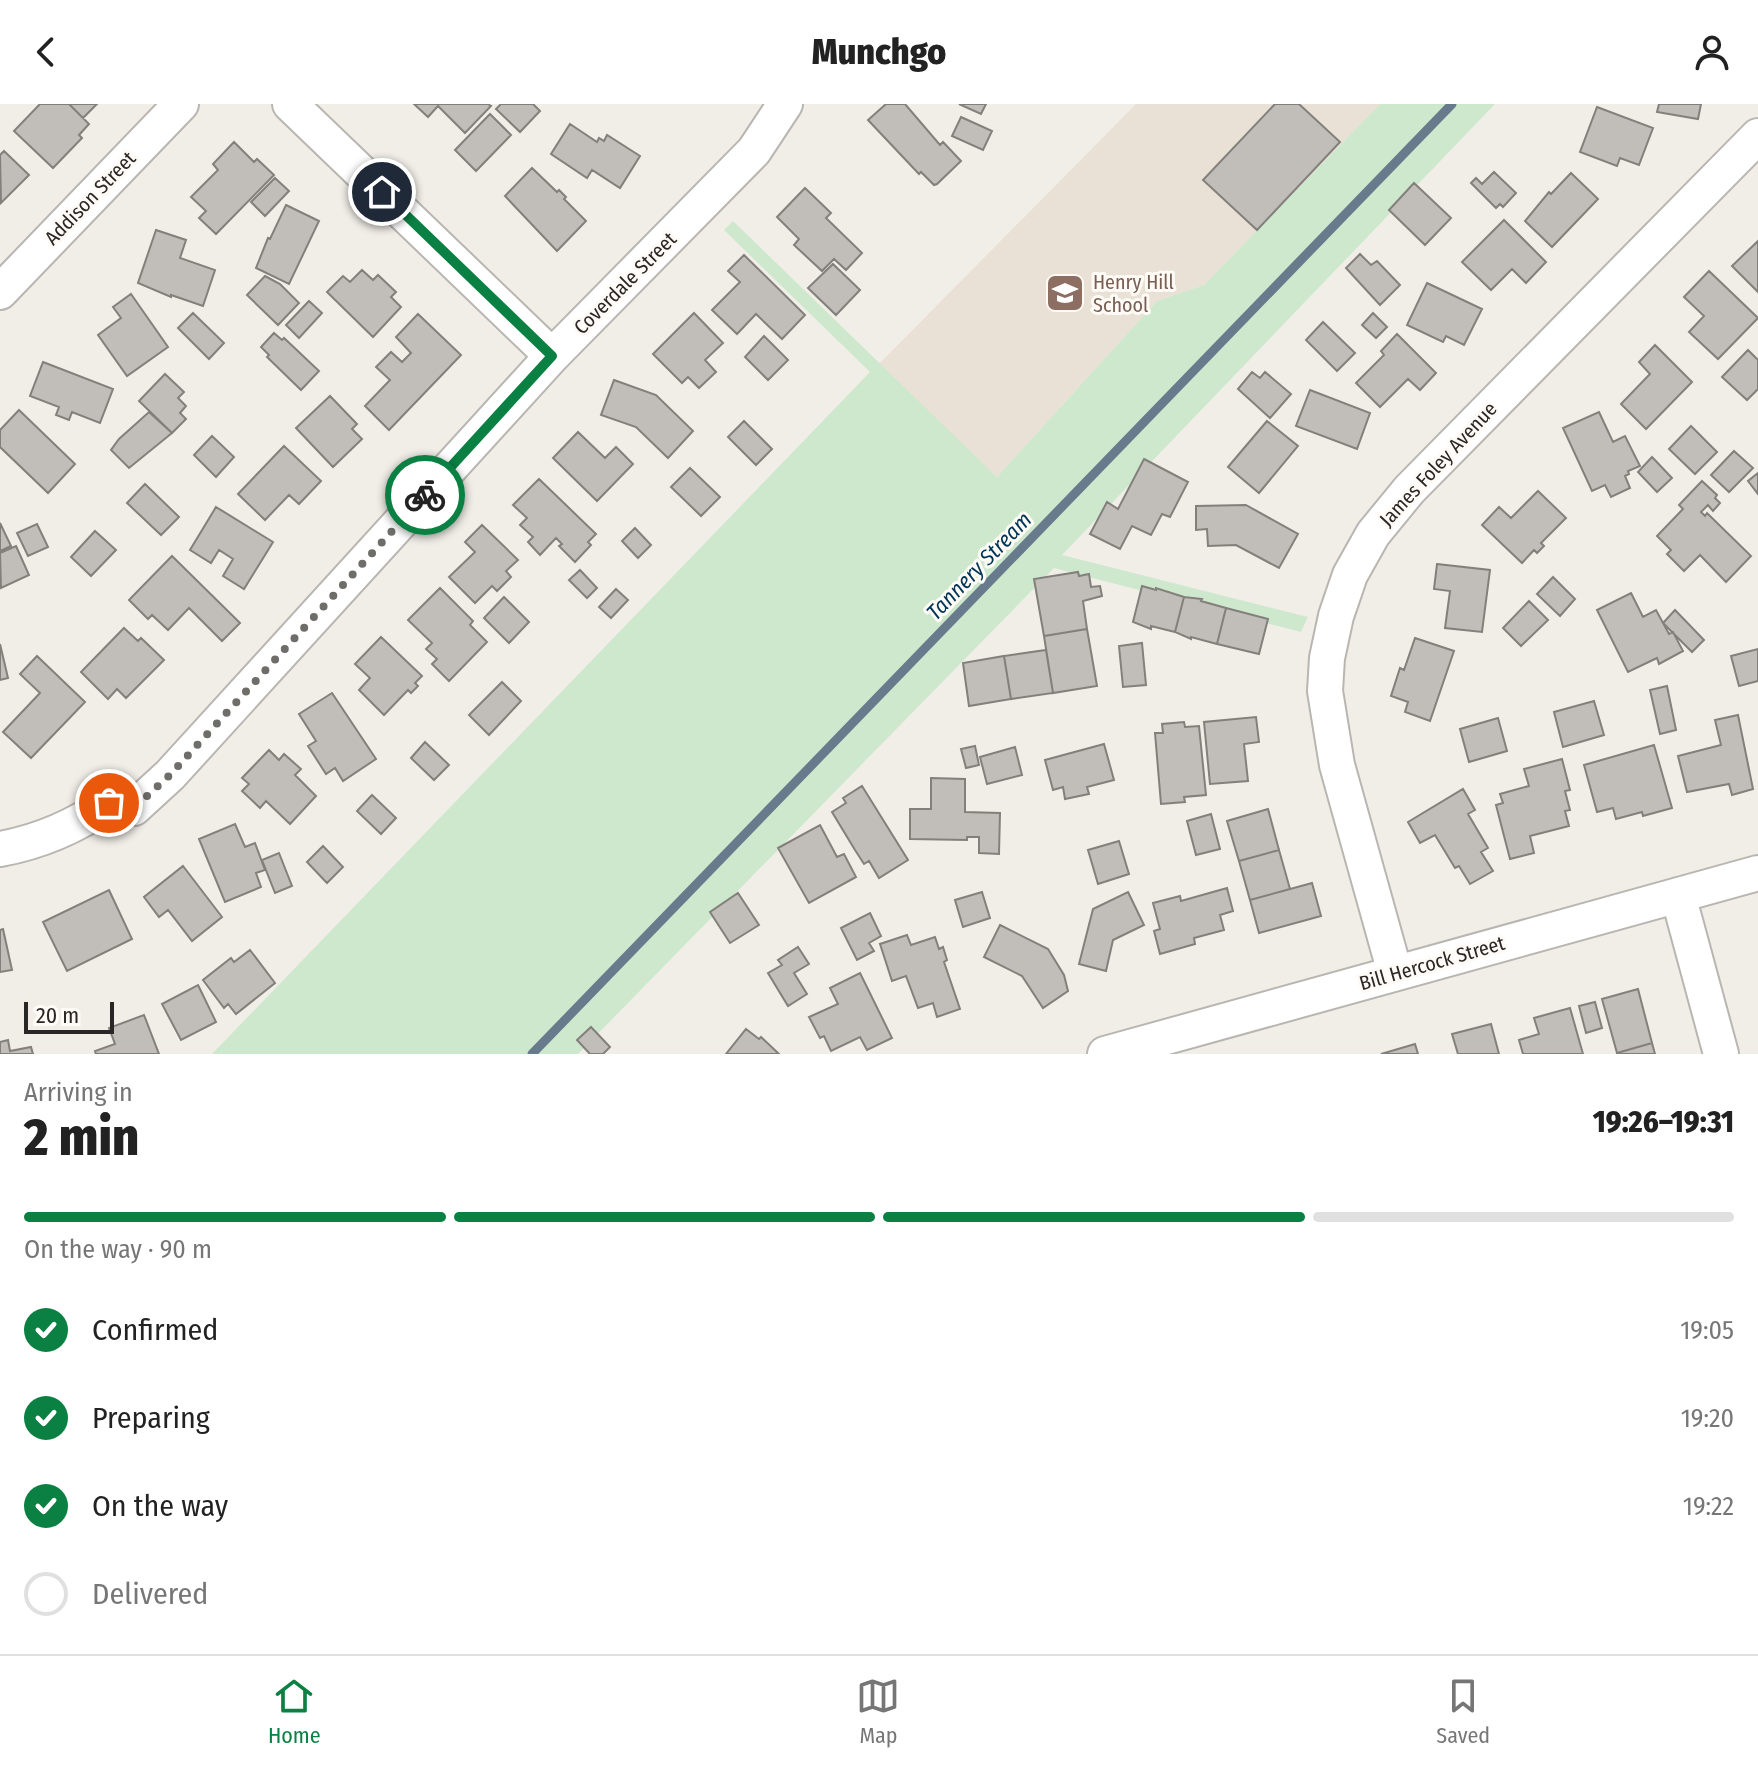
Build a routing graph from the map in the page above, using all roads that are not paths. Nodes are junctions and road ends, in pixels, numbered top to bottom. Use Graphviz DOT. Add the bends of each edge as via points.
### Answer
graph roads {
  1 [pos="181,104"];
  2 [pos="290,104"];
  3 [pos="785,104"];
  4 [pos="1758,136"];
  5 [pos="0,292"];
  6 [pos="552,356"];
  7 [pos="0,849"];
  8 [pos="1758,873"];
  9 [pos="1678,895"];
  10 [pos="1395,973"];
  11 [pos="1191,1042"];
  12 [pos="1105,1054"];
  13 [pos="1721,1054"];
  1 -- 5 [label="street, Addison Street"];
  2 -- 6 [label="street"];
  3 -- 6 [label="street, Coverdale Street" via="754,151"];
  4 -- 10 [label="street, James Foley Avenue" via="1409,490 1373,534 1350,575 1336,616 1325,691 1337,765"];
  6 -- 7 [label="street, Coverdale Street" via="152,792 134,808 109,803 85,820"];
  8 -- 9 [label="street, Bill Hercock Street"];
  9 -- 10 [label="street, Bill Hercock Street"];
  9 -- 13 [label="street"];
  10 -- 11 [label="street, Bill Hercock Street"];
  11 -- 12 [label="street, Bill Hercock Street"];
}
